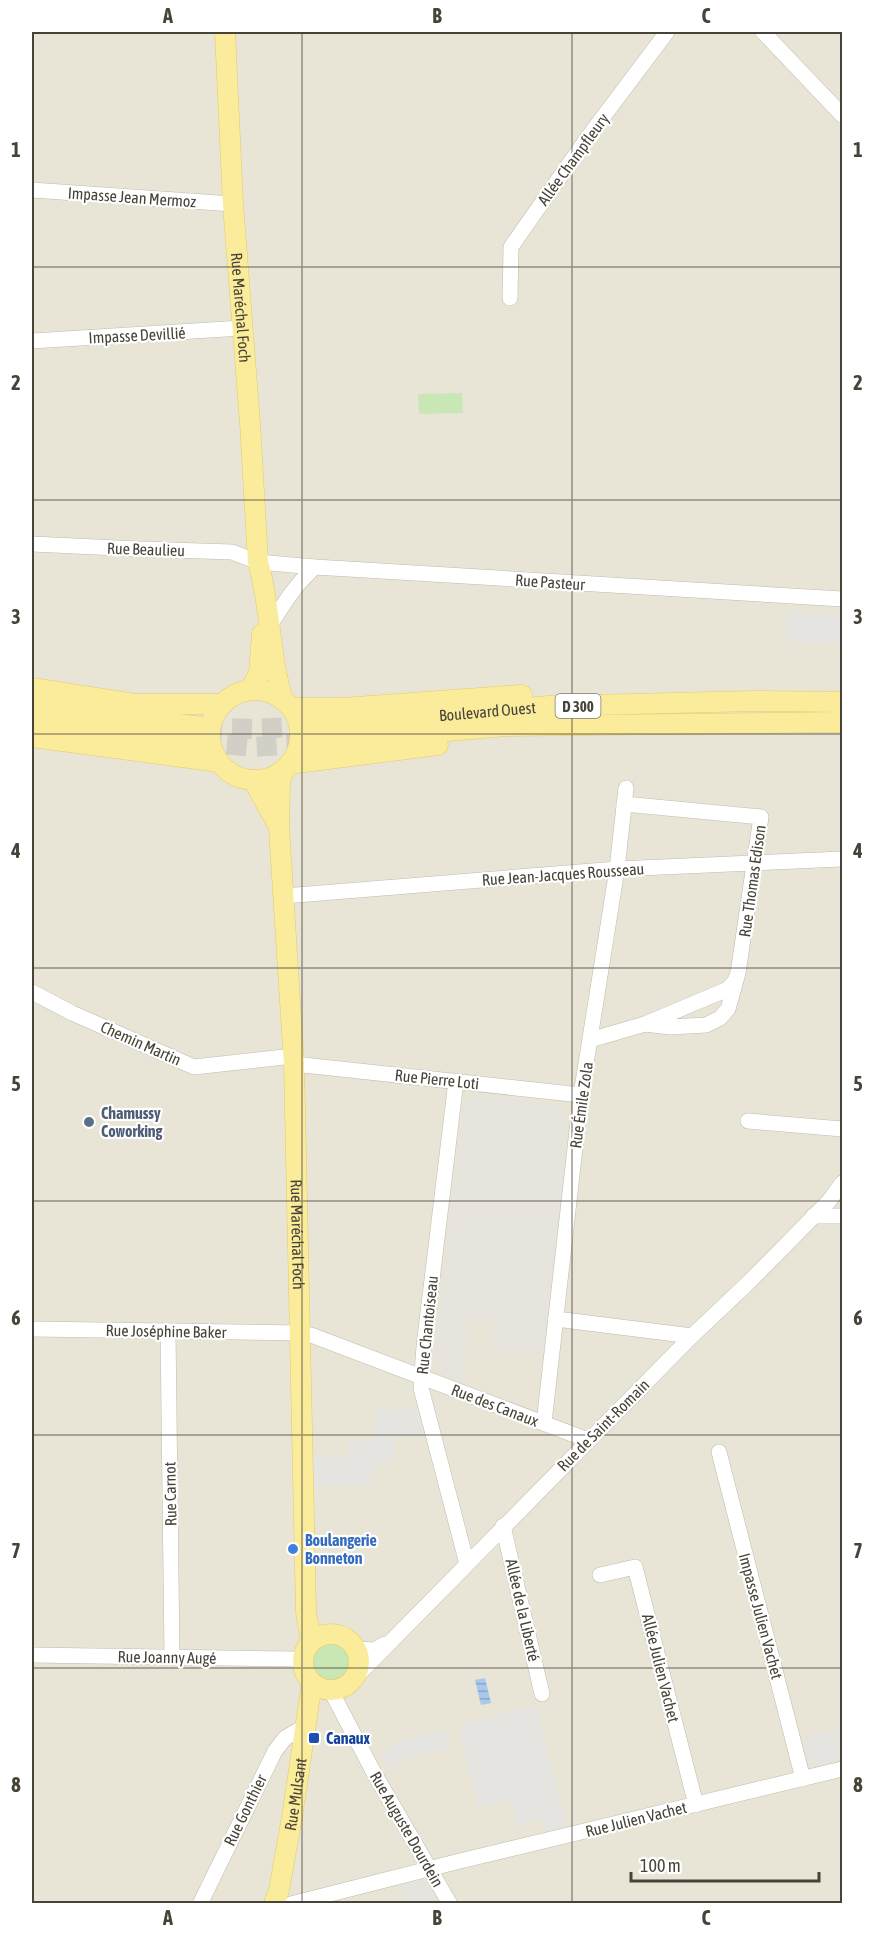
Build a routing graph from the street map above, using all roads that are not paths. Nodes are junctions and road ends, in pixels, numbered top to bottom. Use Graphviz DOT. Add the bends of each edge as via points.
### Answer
graph roads {
  1 [pos="225,32"];
  2 [pos="667,32"];
  3 [pos="763,32"];
  4 [pos="843,115"];
  5 [pos="32,190"];
  6 [pos="233,204"];
  7 [pos="510,298"];
  8 [pos="242,328"];
  9 [pos="32,341"];
  10 [pos="32,544"];
  11 [pos="258,562"];
  12 [pos="315,567"];
  13 [pos="264,583"];
  14 [pos="843,599"];
  15 [pos="270,626"];
  16 [pos="32,688"];
  17 [pos="250,690"];
  18 [pos="755,701"];
  19 [pos="843,702"];
  20 [pos="223,704"];
  21 [pos="287,704"];
  22 [pos="32,705"];
  23 [pos="32,720"];
  24 [pos="843,722"];
  25 [pos="586,725"];
  26 [pos="32,737"];
  27 [pos="219,762"];
  28 [pos="287,766"];
  29 [pos="253,780"];
  30 [pos="626,788"];
  31 [pos="624,804"];
  32 [pos="279,828"];
  33 [pos="843,859"];
  34 [pos="756,863"];
  35 [pos="617,869"];
  36 [pos="284,896"];
  37 [pos="738,973"];
  38 [pos="32,992"];
  39 [pos="645,1024"];
  40 [pos="590,1040"];
  41 [pos="294,1060"];
  42 [pos="456,1081"];
  43 [pos="581,1095"];
  44 [pos="747,1121"];
  45 [pos="843,1129"];
  46 [pos="843,1184"];
  47 [pos="836,1201"];
  48 [pos="813,1216"];
  49 [pos="843,1216"];
  50 [pos="556,1319"];
  51 [pos="32,1329"];
  52 [pos="168,1331"];
  53 [pos="301,1333"];
  54 [pos="692,1336"];
  55 [pos="421,1377"];
  56 [pos="544,1423"];
  57 [pos="588,1440"];
  58 [pos="719,1452"];
  59 [pos="503,1526"];
  60 [pos="467,1564"];
  61 [pos="600,1575"];
  62 [pos="395,1637"];
  63 [pos="311,1642"];
  64 [pos="356,1649"];
  65 [pos="32,1655"];
  66 [pos="172,1656"];
  67 [pos="303,1660"];
  68 [pos="354,1679"];
  69 [pos="312,1683"];
  70 [pos="331,1690"];
  71 [pos="543,1694"];
  72 [pos="304,1727"];
  73 [pos="843,1769"];
  74 [pos="803,1779"];
  75 [pos="696,1805"];
  76 [pos="430,1869"];
  77 [pos="200,1904"];
  78 [pos="274,1904"];
  79 [pos="291,1904"];
  80 [pos="450,1904"];
  1 -- 6 [label="main road, Rue Maréchal Foch"];
  2 -- 7 [label="street, Allée Champfleury" via="511,247"];
  3 -- 4 [label="street"];
  5 -- 6 [label="street, Impasse Jean Mermoz"];
  6 -- 8 [label="main road, Rue Maréchal Foch"];
  8 -- 9 [label="street, Impasse Devillié"];
  8 -- 11 [label="main road, Rue Maréchal Foch"];
  10 -- 11 [label="street, Rue Beaulieu" via="232,552"];
  11 -- 12 [label="street, Rue Pasteur"];
  11 -- 13 [label="main road, Rue Maréchal Foch"];
  12 -- 14 [label="street, Rue Pasteur"];
  12 -- 15 [label="street"];
  13 -- 15 [label="main road, Rue Maréchal Foch"];
  13 -- 17 [label="main road, Rue Maréchal Foch" via="259,674"];
  15 -- 21 [label="main road, Rue Maréchal Foch" via="275,675"];
  16 -- 20 [label="main road" via="135,704"];
  17 -- 20 [label="main road"];
  17 -- 21 [label="main road" via="263,691"];
  18 -- 19 [label="main road, Boulevard Ouest / D 300"];
  18 -- 21 [label="main road" via="707,695 549,693 344,708"];
  18 -- 25 [label="main road, Boulevard Ouest / D 300" via="549,706 314,735"];
  20 -- 27 [label="main road" via="211,729 212,749"];
  21 -- 28 [label="main road" via="297,718 300,738"];
  22 -- 23 [label="main road" via="199,734"];
  24 -- 25 [label="main road, Boulevard Ouest / D 300"];
  25 -- 28 [label="main road"];
  26 -- 27 [label="main road"];
  27 -- 29 [label="main road" via="239,777"];
  28 -- 29 [label="main road" via="270,777"];
  28 -- 32 [label="main road, Rue Maréchal Foch" via="280,781"];
  29 -- 32 [label="main road, Rue Maréchal Foch"];
  30 -- 31 [label="street, Rue Émile Zola"];
  31 -- 34 [label="street, Rue Thomas Edison" via="761,818"];
  31 -- 35 [label="street, Rue Émile Zola"];
  32 -- 36 [label="main road, Rue Maréchal Foch"];
  33 -- 34 [label="street, Rue Jean-Jacques Rousseau"];
  34 -- 35 [label="street, Rue Jean-Jacques Rousseau"];
  34 -- 37 [label="street, Rue Thomas Edison"];
  35 -- 36 [label="street, Rue Jean-Jacques Rousseau"];
  35 -- 40 [label="street, Rue Émile Zola"];
  36 -- 41 [label="main road, Rue Maréchal Foch"];
  37 -- 39 [label="street, Rue Thomas Edison" via="728,989"];
  37 -- 39 [label="street, Rue Thomas Edison" via="734,996 720,1018 693,1027"];
  38 -- 41 [label="street, Chemin Martin" via="194,1066"];
  39 -- 40 [label="street, Rue Thomas Edison"];
  40 -- 43 [label="street, Rue Émile Zola"];
  41 -- 42 [label="street, Rue Pierre Loti"];
  41 -- 53 [label="main road, Rue Maréchal Foch"];
  42 -- 43 [label="street, Rue Pierre Loti"];
  42 -- 55 [label="street, Rue Chantoiseau"];
  43 -- 50 [label="street, Rue Émile Zola"];
  44 -- 45 [label="street"];
  46 -- 47 [label="street, Rue de Saint-Romain"];
  47 -- 48 [label="street, Rue de Saint-Romain"];
  48 -- 49 [label="street"];
  48 -- 54 [label="street, Rue de Saint-Romain"];
  50 -- 54 [label="street"];
  50 -- 56 [label="street, Rue Émile Zola"];
  51 -- 52 [label="street, Rue Joséphine Baker"];
  52 -- 53 [label="street, Rue Joséphine Baker"];
  52 -- 66 [label="street, Rue Carnot"];
  53 -- 55 [label="street, Rue des Canaux"];
  53 -- 63 [label="main road, Rue Maréchal Foch" via="306,1612"];
  54 -- 57 [label="street, Rue de Saint-Romain"];
  55 -- 56 [label="street, Rue des Canaux"];
  55 -- 60 [label="street, Rue Chantoiseau"];
  56 -- 57 [label="street, Rue des Canaux"];
  57 -- 59 [label="street, Rue de Saint-Romain"];
  58 -- 74 [label="street, Impasse Julien Vachet"];
  59 -- 60 [label="street, Rue de Saint-Romain"];
  59 -- 71 [label="street, Allée de la Liberté"];
  60 -- 62 [label="street, Rue de Saint-Romain"];
  61 -- 75 [label="street, Allée Julien Vachet" via="635,1567"];
  62 -- 64 [label="street, Rue de Saint-Romain" via="375,1650"];
  62 -- 68 [label="street, Rue de Saint-Romain"];
  63 -- 64 [label="main road" via="324,1635 338,1634"];
  63 -- 67 [label="main road"];
  64 -- 68 [label="main road" via="360,1662"];
  65 -- 66 [label="street, Rue Joanny Augé"];
  66 -- 67 [label="street, Rue Joanny Augé"];
  67 -- 69 [label="main road"];
  68 -- 70 [label="main road" via="343,1688"];
  69 -- 70 [label="main road"];
  69 -- 72 [label="main road, Rue Mulsant"];
  70 -- 76 [label="street, Rue Auguste Dourdein"];
  72 -- 77 [label="street, Rue Gonthier" via="285,1738 275,1751"];
  72 -- 78 [label="main road, Rue Mulsant" via="291,1827"];
  73 -- 74 [label="street, Rue Julien Vachet"];
  74 -- 75 [label="street, Rue Julien Vachet"];
  75 -- 76 [label="street, Rue Julien Vachet"];
  76 -- 79 [label="street, Rue Julien Vachet"];
  76 -- 80 [label="street, Rue Auguste Dourdein"];
}
